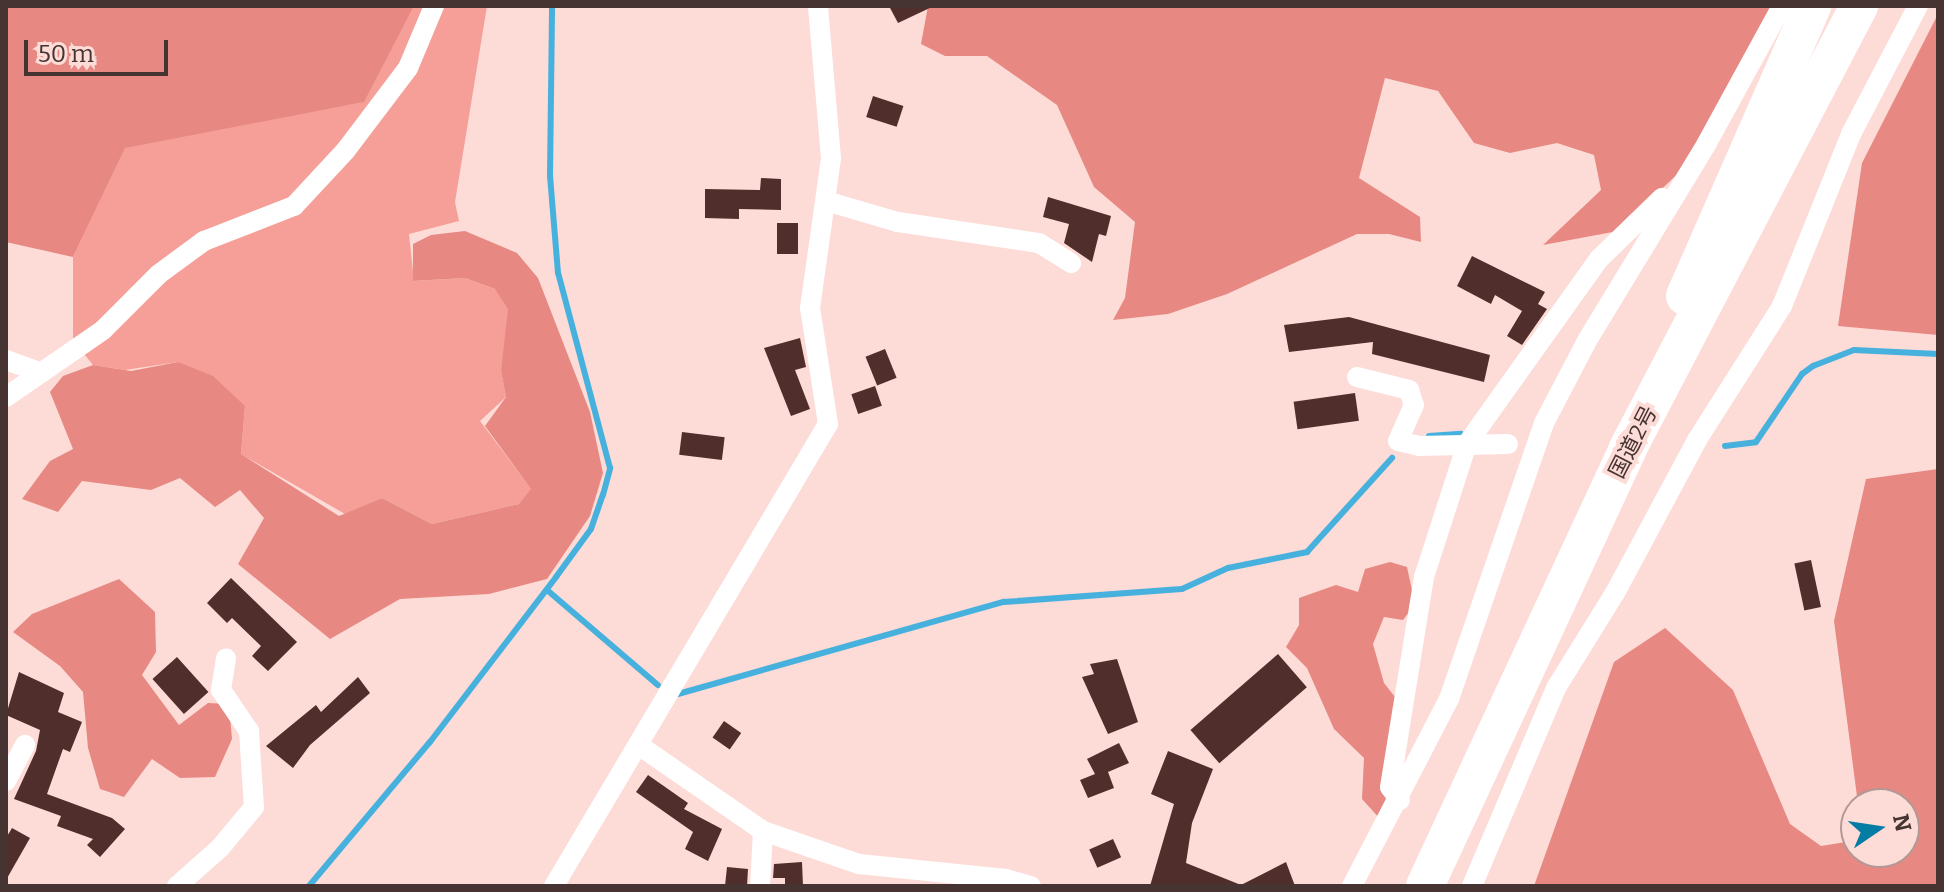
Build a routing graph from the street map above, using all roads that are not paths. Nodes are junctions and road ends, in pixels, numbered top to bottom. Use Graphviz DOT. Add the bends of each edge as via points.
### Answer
graph roads {
  1 [pos="434,6"];
  2 [pos="818,6"];
  3 [pos="1782,6"];
  4 [pos="1812,6"];
  5 [pos="1859,6"];
  6 [pos="1888,6"];
  7 [pos="1918,6"];
  8 [pos="1683,183"];
  9 [pos="826,201"];
  10 [pos="1071,263"];
  11 [pos="1682,347"];
  12 [pos="6,360"];
  13 [pos="39,372"];
  14 [pos="1357,377"];
  15 [pos="6,397"];
  16 [pos="1467,444"];
  17 [pos="1508,444"];
  18 [pos="1628,448"];
  19 [pos="226,658"];
  20 [pos="25,745"];
  21 [pos="640,746"];
  22 [pos="6,781"];
  23 [pos="1400,800"];
  24 [pos="763,831"];
  25 [pos="1006,882"];
  26 [pos="177,886"];
  27 [pos="554,886"];
  28 [pos="760,886"];
  29 [pos="1031,886"];
  30 [pos="1352,886"];
  31 [pos="1425,886"];
  32 [pos="1472,886"];
  1 -- 13 [label="street" via="408,68 346,150 294,206 204,241 159,274 103,330"];
  2 -- 9 [label="street" via="831,120"];
  3 -- 8 [label="street"];
  4 -- 18 [label="highway" via="1703,249"];
  5 -- 11 [label="highway, 国道2号"];
  6 -- 11 [label="highway"];
  7 -- 32 [label="street" via="1851,134 1782,306 1697,440 1615,593 1556,688"];
  8 -- 16 [label="street" via="1672,185 1599,259"];
  8 -- 23 [label="street" via="1588,339 1544,423 1449,699"];
  9 -- 10 [label="street" via="898,222 1039,243"];
  9 -- 21 [label="street" via="810,308 828,424"];
  11 -- 18 [label="highway, 国道2号"];
  12 -- 13 [label="street"];
  13 -- 15 [label="street"];
  14 -- 16 [label="street" via="1409,390 1414,405 1398,441 1419,446"];
  16 -- 17 [label="street"];
  16 -- 23 [label="street" via="1424,577 1390,787"];
  18 -- 31 [label="highway, 国道2号"];
  19 -- 26 [label="street" via="221,690 249,731 254,807 220,848"];
  20 -- 22 [label="street"];
  21 -- 24 [label="street"];
  21 -- 27 [label="street"];
  23 -- 30 [label="street"];
  24 -- 25 [label="street" via="859,864"];
  24 -- 28 [label="street"];
  25 -- 29 [label="street"];
}
